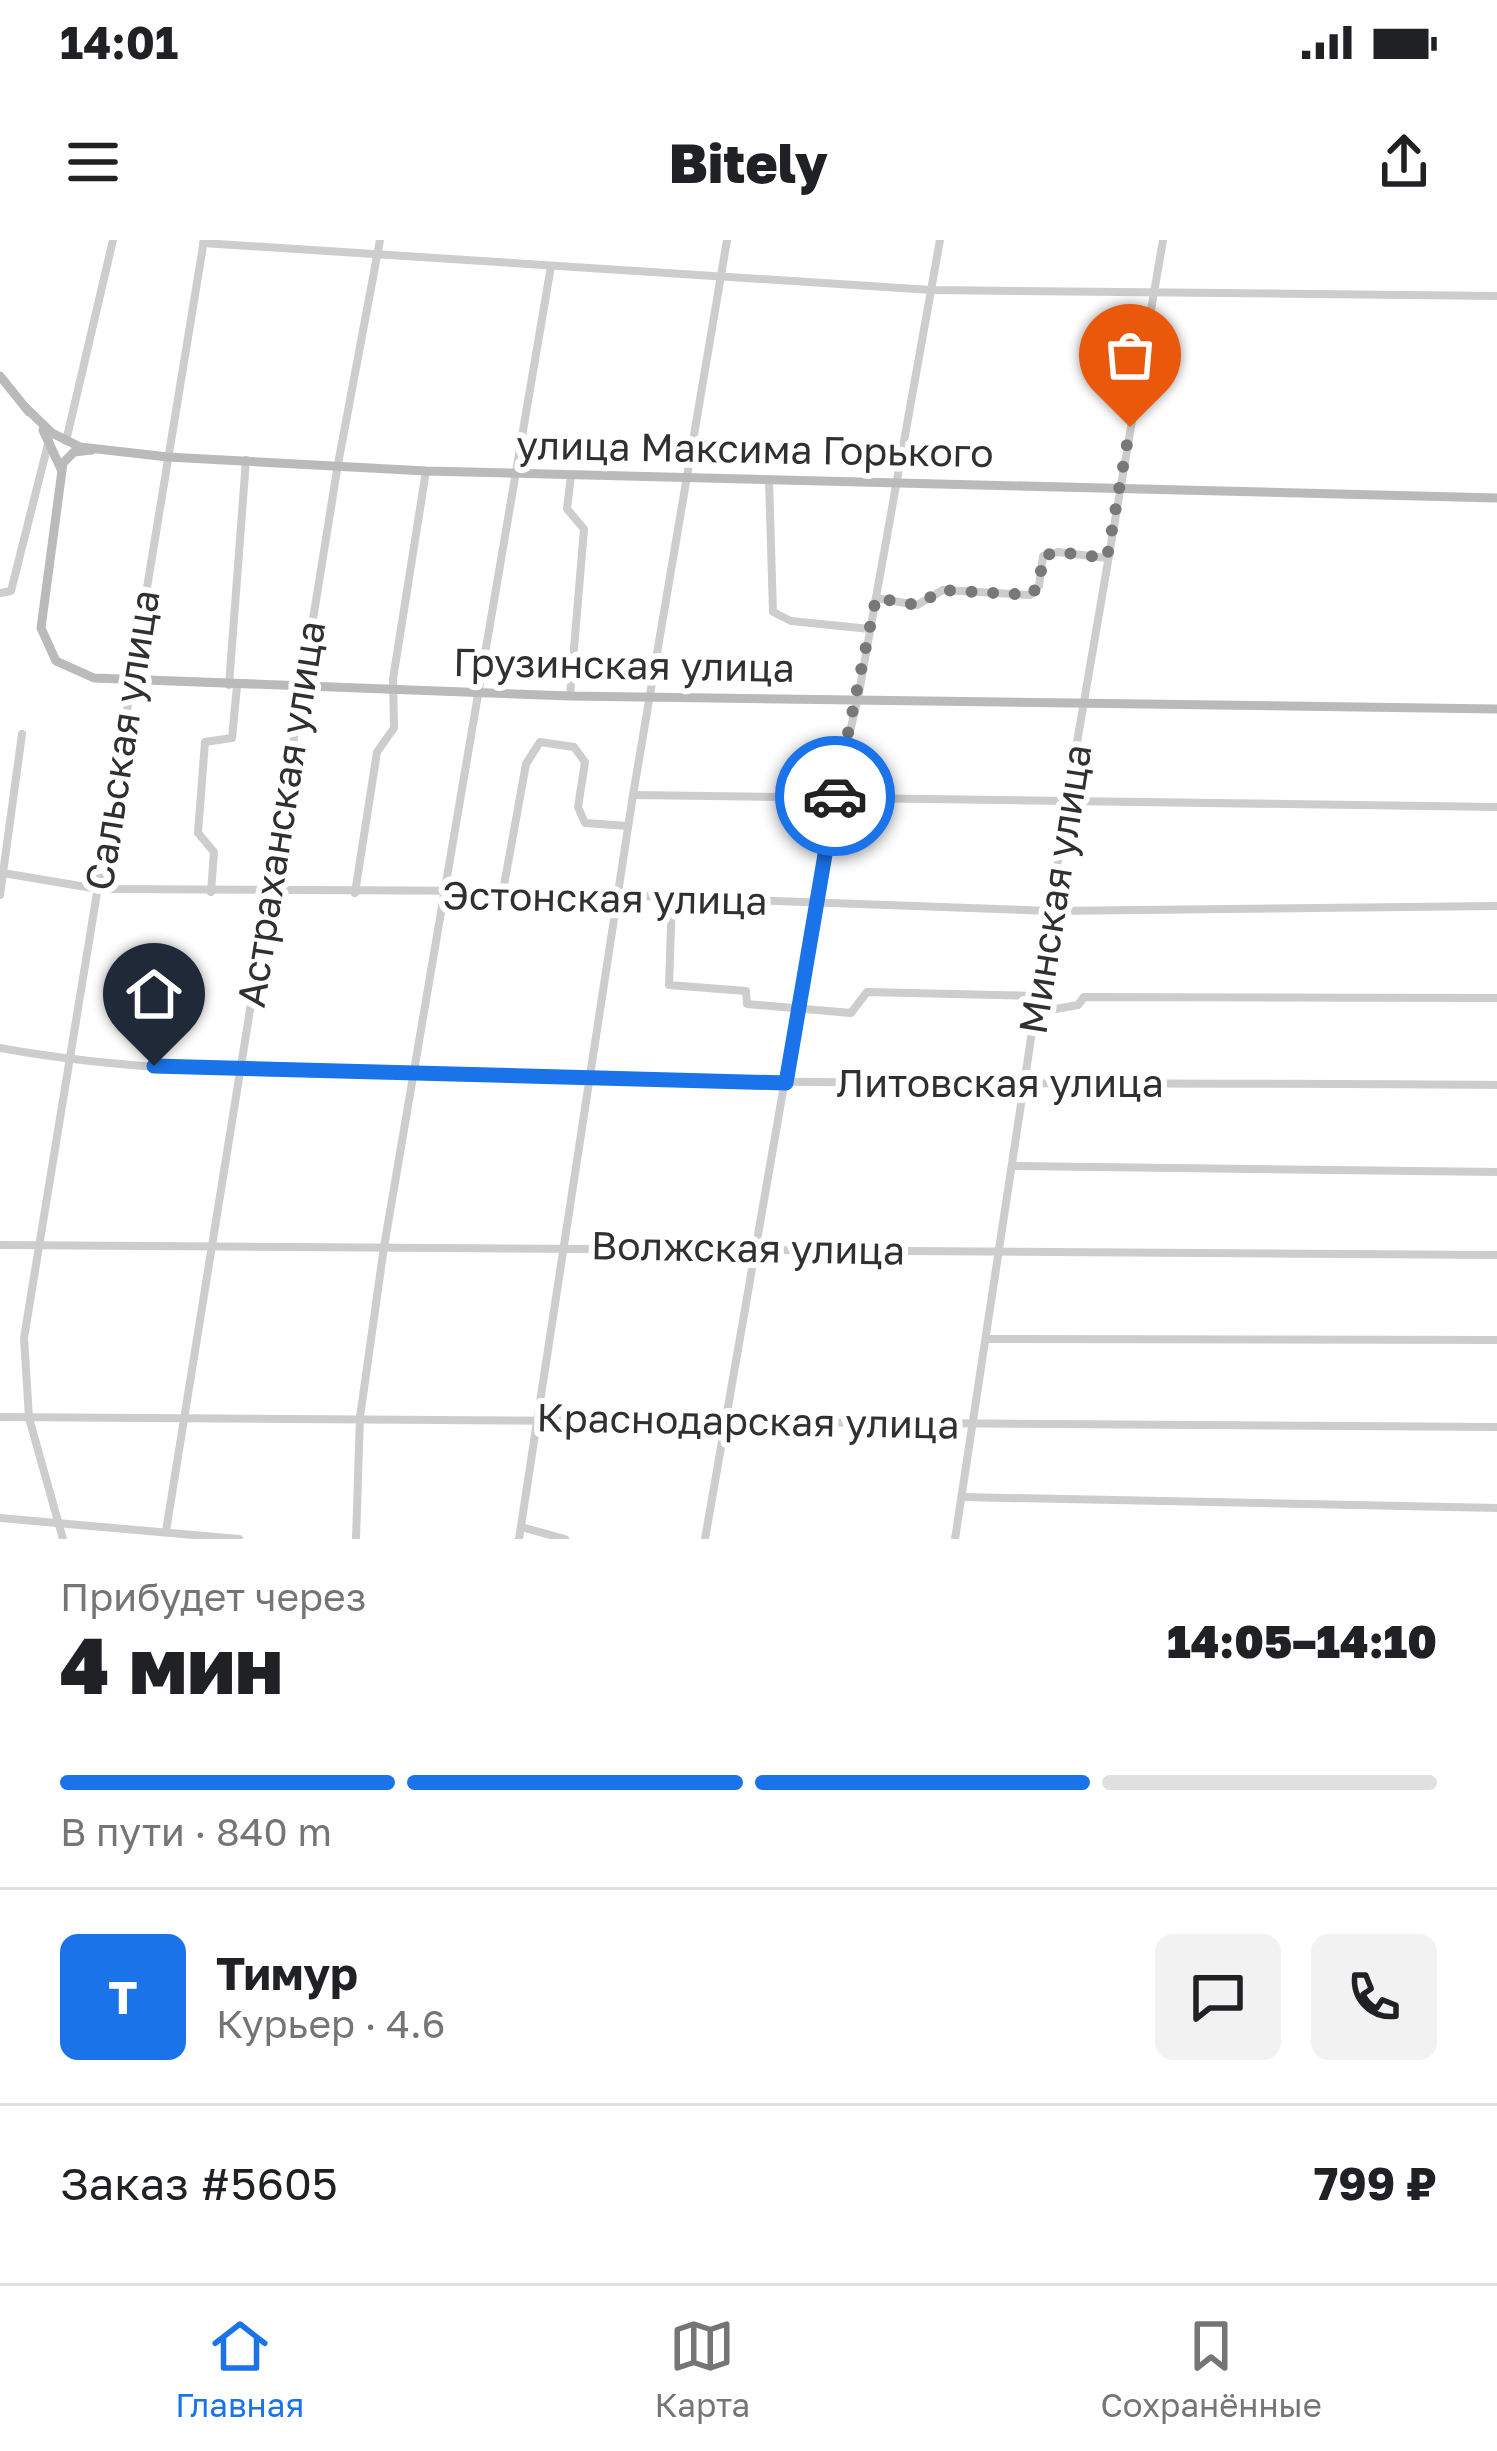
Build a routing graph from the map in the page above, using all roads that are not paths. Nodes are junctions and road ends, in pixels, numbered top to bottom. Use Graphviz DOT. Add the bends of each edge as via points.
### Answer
graph roads {
  1 [pos="112,240"];
  2 [pos="380,240"];
  3 [pos="728,240"];
  4 [pos="940,240"];
  5 [pos="1162,240"];
  6 [pos="204,242"];
  7 [pos="304,244"];
  8 [pos="378,251"];
  9 [pos="551,266"];
  10 [pos="720,280"];
  11 [pos="931,290"];
  12 [pos="1155,291"];
  13 [pos="1497,296"];
  14 [pos="0,376"];
  15 [pos="25,407"];
  16 [pos="49,439"];
  17 [pos="66,441"];
  18 [pos="92,450"];
  19 [pos="168,457"];
  20 [pos="246,458"];
  21 [pos="338,464"];
  22 [pos="426,471"];
  23 [pos="516,473"];
  24 [pos="61,474"];
  25 [pos="571,475"];
  26 [pos="687,478"];
  27 [pos="769,480"];
  28 [pos="896,483"];
  29 [pos="1118,487"];
  30 [pos="1497,497"];
  31 [pos="1107,558"];
  32 [pos="0,593"];
  33 [pos="876,598"];
  34 [pos="871,629"];
  35 [pos="131,682"];
  36 [pos="233,686"];
  37 [pos="302,689"];
  38 [pos="396,692"];
  39 [pos="478,694"];
  40 [pos="570,696"];
  41 [pos="650,697"];
  42 [pos="858,698"];
  43 [pos="1084,702"];
  44 [pos="1497,709"];
  45 [pos="22,734"];
  46 [pos="633,796"];
  47 [pos="834,798"];
  48 [pos="1067,801"];
  49 [pos="1497,807"];
  50 [pos="628,826"];
  51 [pos="3,873"];
  52 [pos="98,889"];
  53 [pos="268,891"];
  54 [pos="503,891"];
  55 [pos="211,892"];
  56 [pos="355,893"];
  57 [pos="441,895"];
  58 [pos="0,896"];
  59 [pos="617,898"];
  60 [pos="673,900"];
  61 [pos="817,903"];
  62 [pos="1497,906"];
  63 [pos="1051,910"];
  64 [pos="1038,996"];
  65 [pos="1497,998"];
  66 [pos="799,1007"];
  67 [pos="0,1048"];
  68 [pos="70,1060"];
  69 [pos="239,1072"];
  70 [pos="416,1074"];
  71 [pos="590,1079"];
  72 [pos="1025,1081"];
  73 [pos="786,1083"];
  74 [pos="1497,1085"];
  75 [pos="1012,1166"];
  76 [pos="1497,1172"];
  77 [pos="0,1245"];
  78 [pos="564,1245"];
  79 [pos="211,1246"];
  80 [pos="384,1247"];
  81 [pos="39,1248"];
  82 [pos="758,1249"];
  83 [pos="999,1252"];
  84 [pos="1497,1255"];
  85 [pos="986,1339"];
  86 [pos="1497,1340"];
  87 [pos="184,1415"];
  88 [pos="0,1417"];
  89 [pos="360,1417"];
  90 [pos="29,1418"];
  91 [pos="537,1419"];
  92 [pos="729,1421"];
  93 [pos="973,1423"];
  94 [pos="1497,1426"];
  95 [pos="962,1497"];
  96 [pos="1497,1508"];
  97 [pos="0,1518"];
  98 [pos="60,1522"];
  99 [pos="520,1527"];
  100 [pos="166,1531"];
  101 [pos="63,1539"];
  102 [pos="239,1539"];
  103 [pos="356,1539"];
  104 [pos="519,1539"];
  105 [pos="565,1539"];
  106 [pos="706,1539"];
  107 [pos="955,1539"];
  1 -- 17 [label="street"];
  2 -- 8 [label="street, Астраханская улица"];
  3 -- 10 [label="street"];
  4 -- 11 [label="street"];
  5 -- 12 [label="street, Минская улица"];
  6 -- 7 [label="street"];
  6 -- 19 [label="street, Сальская улица"];
  7 -- 8 [label="street"];
  8 -- 9 [label="street"];
  8 -- 21 [label="street, Астраханская улица"];
  9 -- 10 [label="street"];
  9 -- 23 [label="street"];
  10 -- 11 [label="street"];
  10 -- 26 [label="street"];
  11 -- 12 [label="street"];
  11 -- 28 [label="street"];
  12 -- 13 [label="street"];
  12 -- 29 [label="street, Минская улица"];
  14 -- 15 [label="main road"];
  15 -- 16 [label="main road"];
  15 -- 17 [label="main road, улица Максима Горького"];
  16 -- 24 [label="main road"];
  16 -- 32 [label="street" via="11,591"];
  17 -- 18 [label="main road, улица Максима Горького"];
  18 -- 19 [label="main road, улица Максима Горького"];
  18 -- 24 [label="main road" via="67,456"];
  19 -- 20 [label="main road, улица Максима Горького"];
  19 -- 35 [label="street, Сальская улица"];
  20 -- 21 [label="main road, улица Максима Горького"];
  20 -- 36 [label="street"];
  21 -- 22 [label="main road, улица Максима Горького"];
  21 -- 37 [label="street, Астраханская улица"];
  22 -- 23 [label="main road, улица Максима Горького"];
  22 -- 38 [label="street"];
  23 -- 25 [label="main road, улица Максима Горького"];
  23 -- 39 [label="street"];
  24 -- 35 [label="main road, Грузинская улица" via="42,615 48,651 78,674"];
  25 -- 26 [label="main road, улица Максима Горького"];
  25 -- 40 [label="street" via="567,509 584,529"];
  26 -- 27 [label="main road, улица Максима Горького"];
  26 -- 41 [label="street"];
  27 -- 28 [label="main road, улица Максима Горького"];
  27 -- 34 [label="street" via="773,612"];
  28 -- 29 [label="main road, улица Максима Горького"];
  28 -- 33 [label="street"];
  29 -- 30 [label="main road, улица Максима Горького"];
  29 -- 31 [label="street, Минская улица"];
  31 -- 33 [label="street" via="1043,556 1030,595 943,590 917,605"];
  31 -- 43 [label="street, Минская улица"];
  33 -- 34 [label="street"];
  34 -- 42 [label="street"];
  35 -- 36 [label="main road, Грузинская улица"];
  35 -- 52 [label="street, Сальская улица"];
  36 -- 37 [label="main road, Грузинская улица"];
  36 -- 55 [label="street" via="232,738 205,742 199,832 214,852"];
  37 -- 38 [label="main road, Грузинская улица"];
  37 -- 53 [label="street, Астраханская улица"];
  38 -- 39 [label="main road, Грузинская улица"];
  38 -- 56 [label="street" via="394,728 377,752"];
  39 -- 40 [label="main road, Грузинская улица"];
  39 -- 57 [label="street"];
  40 -- 41 [label="main road, Грузинская улица"];
  41 -- 42 [label="main road, Грузинская улица"];
  41 -- 46 [label="street"];
  42 -- 43 [label="main road, Грузинская улица"];
  42 -- 47 [label="street"];
  43 -- 44 [label="main road, Грузинская улица"];
  43 -- 48 [label="street, Минская улица"];
  45 -- 51 [label="street"];
  46 -- 47 [label="street"];
  46 -- 50 [label="street"];
  47 -- 48 [label="street"];
  47 -- 61 [label="street"];
  48 -- 49 [label="street"];
  48 -- 63 [label="street, Минская улица"];
  50 -- 54 [label="street" via="585,823 578,807 585,762 574,747 540,742 526,764"];
  50 -- 59 [label="street"];
  51 -- 52 [label="street, Эстонская улица"];
  51 -- 58 [label="street"];
  52 -- 55 [label="street, Эстонская улица"];
  52 -- 68 [label="street, Сальская улица"];
  53 -- 55 [label="street, Эстонская улица"];
  53 -- 56 [label="street, Эстонская улица"];
  53 -- 69 [label="street, Астраханская улица"];
  54 -- 57 [label="street, Эстонская улица"];
  54 -- 59 [label="street, Эстонская улица"];
  56 -- 57 [label="street, Эстонская улица"];
  57 -- 70 [label="street"];
  59 -- 60 [label="street, Эстонская улица"];
  59 -- 71 [label="street"];
  60 -- 61 [label="street, Эстонская улица"];
  60 -- 66 [label="street" via="669,985 746,991 747,1004"];
  61 -- 63 [label="street, Эстонская улица"];
  61 -- 66 [label="street"];
  62 -- 63 [label="street, Эстонская улица"];
  63 -- 64 [label="street, Минская улица"];
  64 -- 65 [label="street" via="1050,1010 1084,997"];
  64 -- 66 [label="street" via="867,992 851,1013"];
  64 -- 72 [label="street, Минская улица"];
  66 -- 73 [label="street"];
  67 -- 68 [label="street, Литовская улица"];
  68 -- 69 [label="street, Литовская улица"];
  68 -- 81 [label="street, Сальская улица"];
  69 -- 70 [label="street, Литовская улица"];
  69 -- 79 [label="street, Астраханская улица"];
  70 -- 71 [label="street, Литовская улица"];
  70 -- 80 [label="street"];
  71 -- 73 [label="street, Литовская улица"];
  71 -- 78 [label="street"];
  72 -- 73 [label="street, Литовская улица"];
  72 -- 74 [label="street, Литовская улица"];
  72 -- 75 [label="street, Минская улица"];
  73 -- 82 [label="street"];
  75 -- 76 [label="street"];
  75 -- 83 [label="street, Минская улица"];
  77 -- 81 [label="street, Волжская улица"];
  78 -- 80 [label="street, Волжская улица"];
  78 -- 82 [label="street, Волжская улица"];
  78 -- 91 [label="street"];
  79 -- 80 [label="street, Волжская улица"];
  79 -- 81 [label="street, Волжская улица"];
  79 -- 87 [label="street, Астраханская улица"];
  80 -- 89 [label="street"];
  81 -- 90 [label="street, Сальская улица" via="23,1351"];
  82 -- 83 [label="street, Волжская улица"];
  82 -- 92 [label="street"];
  83 -- 84 [label="street, Волжская улица"];
  83 -- 85 [label="street, Минская улица"];
  85 -- 86 [label="street"];
  85 -- 93 [label="street, Минская улица"];
  87 -- 89 [label="street, Краснодарская улица"];
  87 -- 90 [label="street, Краснодарская улица"];
  87 -- 100 [label="street, Астраханская улица"];
  88 -- 90 [label="street, Краснодарская улица"];
  89 -- 91 [label="street, Краснодарская улица"];
  89 -- 103 [label="street"];
  90 -- 98 [label="street, Сальская улица"];
  91 -- 92 [label="street, Краснодарская улица"];
  91 -- 99 [label="street"];
  92 -- 93 [label="street, Краснодарская улица"];
  92 -- 106 [label="street"];
  93 -- 94 [label="street, Краснодарская улица"];
  93 -- 95 [label="street, Минская улица"];
  95 -- 96 [label="street"];
  95 -- 107 [label="street, Минская улица"];
  97 -- 98 [label="street"];
  98 -- 100 [label="street"];
  98 -- 101 [label="street, Сальская улица"];
  99 -- 104 [label="street"];
  99 -- 105 [label="street"];
  100 -- 102 [label="street"];
}
